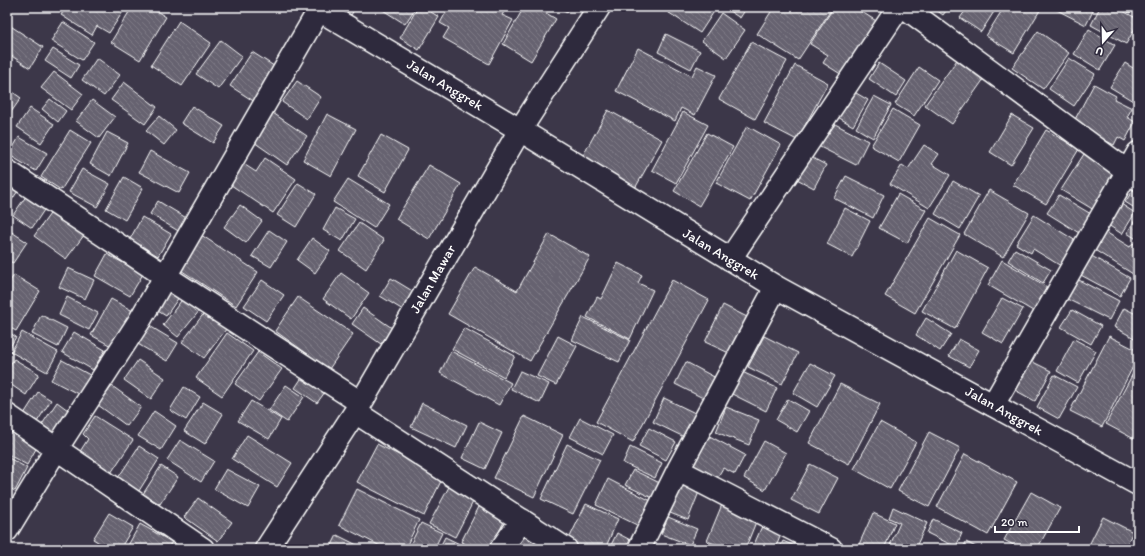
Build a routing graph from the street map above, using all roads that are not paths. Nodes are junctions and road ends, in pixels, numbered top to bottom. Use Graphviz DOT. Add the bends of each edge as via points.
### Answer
graph roads {
  1 [pos="598,7"];
  2 [pos="899,7"];
  3 [pos="904,7"];
  4 [pos="317,9"];
  5 [pos="520,130"];
  6 [pos="1138,153"];
  7 [pos="7,171"];
  8 [pos="1132,175"];
  9 [pos="730,259"];
  10 [pos="165,276"];
  11 [pos="776,287"];
  12 [pos="993,405"];
  13 [pos="358,408"];
  14 [pos="7,415"];
  15 [pos="57,448"];
  16 [pos="678,470"];
  17 [pos="1138,484"];
  18 [pos="522,520"];
  19 [pos="7,530"];
  20 [pos="203,549"];
  21 [pos="266,549"];
  22 [pos="501,549"];
  23 [pos="566,549"];
  24 [pos="639,549"];
  25 [pos="831,549"];
  1 -- 5 [label="street, Jalan Mawar"];
  2 -- 9 [label="street"];
  3 -- 8 [label="street"];
  4 -- 5 [label="street, Jalan Anggrek"];
  4 -- 10 [label="street"];
  5 -- 9 [label="street, Jalan Anggrek"];
  5 -- 13 [label="street, Jalan Mawar"];
  6 -- 8 [label="street"];
  7 -- 10 [label="street"];
  8 -- 12 [label="street"];
  9 -- 11 [label="street, Jalan Anggrek"];
  10 -- 13 [label="street"];
  10 -- 15 [label="street" via="140,320"];
  11 -- 12 [label="street, Jalan Anggrek"];
  11 -- 16 [label="street"];
  12 -- 17 [label="street, Jalan Anggrek"];
  13 -- 18 [label="street"];
  13 -- 21 [label="street, Jalan Mawar"];
  14 -- 15 [label="street"];
  15 -- 19 [label="street"];
  15 -- 20 [label="street"];
  16 -- 24 [label="street"];
  16 -- 25 [label="street"];
  18 -- 22 [label="street"];
  18 -- 23 [label="street"];
}
